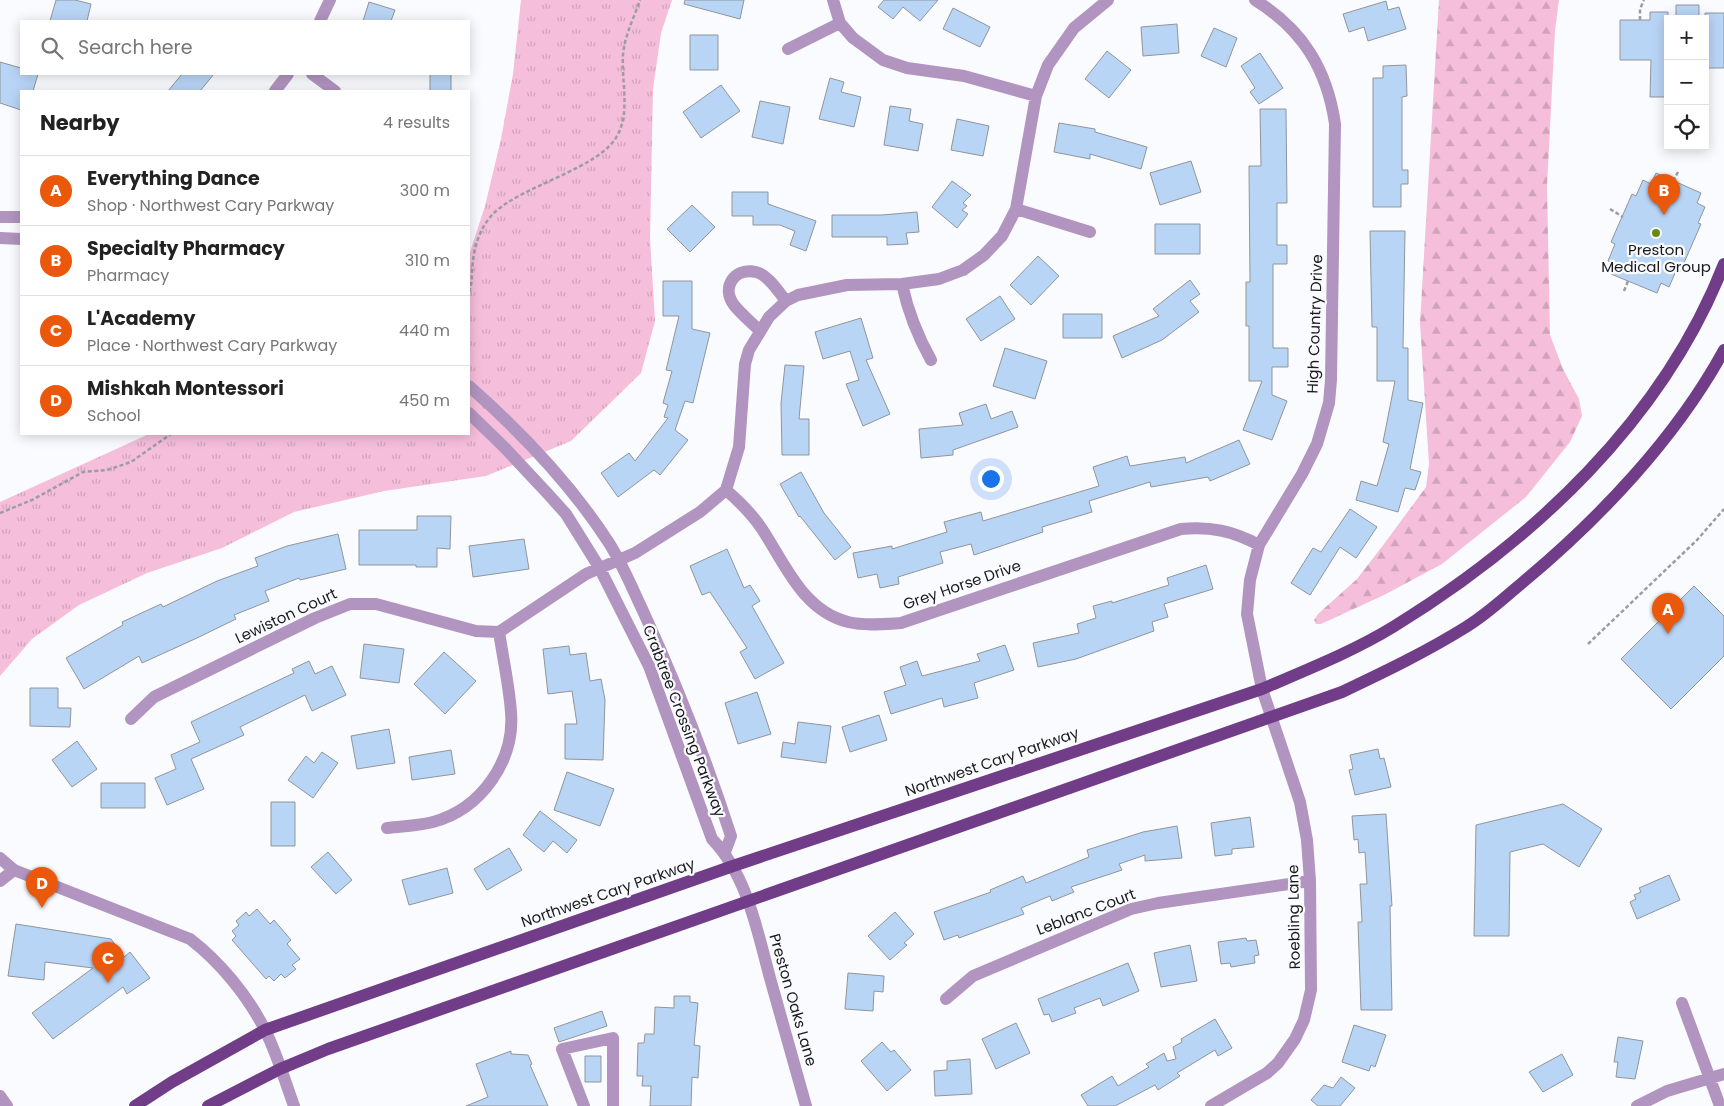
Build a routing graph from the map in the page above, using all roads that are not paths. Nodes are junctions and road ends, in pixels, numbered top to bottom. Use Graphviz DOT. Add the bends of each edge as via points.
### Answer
graph roads {
  1 [pos="330,0"];
  2 [pos="833,0"];
  3 [pos="1108,0"];
  4 [pos="1255,0"];
  5 [pos="320,20"];
  6 [pos="840,23"];
  7 [pos="788,50"];
  8 [pos="287,75"];
  9 [pos="313,75"];
  10 [pos="276,90"];
  11 [pos="333,90"];
  12 [pos="1036,96"];
  13 [pos="1016,210"];
  14 [pos="0,216"];
  15 [pos="20,217"];
  16 [pos="1090,232"];
  17 [pos="0,238"];
  18 [pos="20,238"];
  19 [pos="1724,264"];
  20 [pos="902,284"];
  21 [pos="786,301"];
  22 [pos="759,330"];
  23 [pos="1724,350"];
  24 [pos="931,360"];
  25 [pos="470,387"];
  26 [pos="470,415"];
  27 [pos="726,490"];
  28 [pos="1259,544"];
  29 [pos="618,559"];
  30 [pos="599,567"];
  31 [pos="499,632"];
  32 [pos="1262,689"];
  33 [pos="1271,717"];
  34 [pos="131,719"];
  35 [pos="387,828"];
  36 [pos="725,852"];
  37 [pos="0,858"];
  38 [pos="733,866"];
  39 [pos="14,870"];
  40 [pos="0,881"];
  41 [pos="1310,881"];
  42 [pos="748,903"];
  43 [pos="946,999"];
  44 [pos="1682,1003"];
  45 [pos="265,1030"];
  46 [pos="280,1069"];
  47 [pos="1724,1074"];
  48 [pos="1710,1078"];
  49 [pos="0,1096"];
  50 [pos="7,1106"];
  51 [pos="135,1106"];
  52 [pos="208,1106"];
  53 [pos="294,1106"];
  54 [pos="584,1106"];
  55 [pos="613,1106"];
  56 [pos="806,1106"];
  57 [pos="1211,1106"];
  58 [pos="1637,1106"];
  59 [pos="1720,1106"];
  1 -- 5 [label="street"];
  2 -- 6 [label="street"];
  3 -- 12 [label="street" via="1074,28 1062,43 1048,65"];
  4 -- 28 [label="street, High Country Drive" via="1289,25 1316,61 1329,92 1335,153 1329,403 1323,428 1302,474"];
  6 -- 7 [label="street"];
  6 -- 12 [label="street" via="868,50 895,65 964,76"];
  8 -- 10 [label="street"];
  9 -- 11 [label="street"];
  12 -- 13 [label="street"];
  13 -- 16 [label="street"];
  13 -- 20 [label="street" via="1002,236 970,265 939,279"];
  14 -- 15 [label="street"];
  17 -- 18 [label="street"];
  19 -- 32 [label="main road, Northwest Cary Parkway" via="1688,343 1655,391 1605,453 1527,531 1469,576 1392,628"];
  20 -- 21 [label="street" via="822,288"];
  20 -- 24 [label="street" via="915,331"];
  21 -- 22 [label="street"];
  21 -- 22 [label="street" via="757,272 744,271 734,276 729,283 728,294 734,305"];
  22 -- 27 [label="street" via="748,350 745,364 739,447"];
  23 -- 33 [label="main road" via="1670,432 1632,476 1558,552 1495,605 1467,626 1376,676 1342,692"];
  25 -- 29 [label="street, Crabtree Crossing Parkway" via="514,427 568,488"];
  26 -- 30 [label="street, Crabtree Crossing Parkway" via="506,448 566,514"];
  27 -- 28 [label="street, Grey Horse Drive" via="747,509 762,529 796,585 824,611 848,622 901,623 1181,529 1229,531"];
  27 -- 29 [label="street" via="672,531"];
  28 -- 32 [label="street, High Country Drive" via="1250,580 1247,614"];
  29 -- 30 [label="street"];
  29 -- 36 [label="street, Crabtree Crossing Parkway" via="662,649 689,716 730,836"];
  30 -- 31 [label="street"];
  30 -- 36 [label="street, Crabtree Crossing Parkway" via="648,666 712,839"];
  31 -- 34 [label="street, Lewiston Court" via="476,631 376,604 350,604 154,697"];
  31 -- 35 [label="street" via="511,712 508,745 497,773 474,800 447,817"];
  32 -- 33 [label="street, Roebling Lane"];
  32 -- 38 [label="main road, Northwest Cary Parkway"];
  33 -- 41 [label="street, Roebling Lane" via="1300,802"];
  33 -- 42 [label="main road"];
  36 -- 38 [label="street, Crabtree Crossing Parkway"];
  37 -- 39 [label="street"];
  38 -- 42 [label="street, Crabtree Crossing Parkway"];
  38 -- 45 [label="main road, Northwest Cary Parkway"];
  39 -- 40 [label="street"];
  39 -- 45 [label="street" via="190,939 206,951 240,990"];
  41 -- 43 [label="street, Leblanc Court" via="1131,909 973,976"];
  41 -- 57 [label="street, Roebling Lane" via="1312,976 1304,1020 1289,1049 1267,1073"];
  42 -- 46 [label="main road" via="396,1024"];
  42 -- 56 [label="street, Preston Oaks Lane"];
  44 -- 48 [label="street"];
  45 -- 46 [label="street"];
  45 -- 51 [label="main road, Northwest Cary Parkway"];
  46 -- 52 [label="main road"];
  46 -- 53 [label="street"];
  47 -- 48 [label="street"];
  48 -- 58 [label="street" via="1667,1091"];
  48 -- 59 [label="street"];
  49 -- 50 [label="street"];
  54 -- 55 [label="street" via="562,1049 613,1038"];
}
